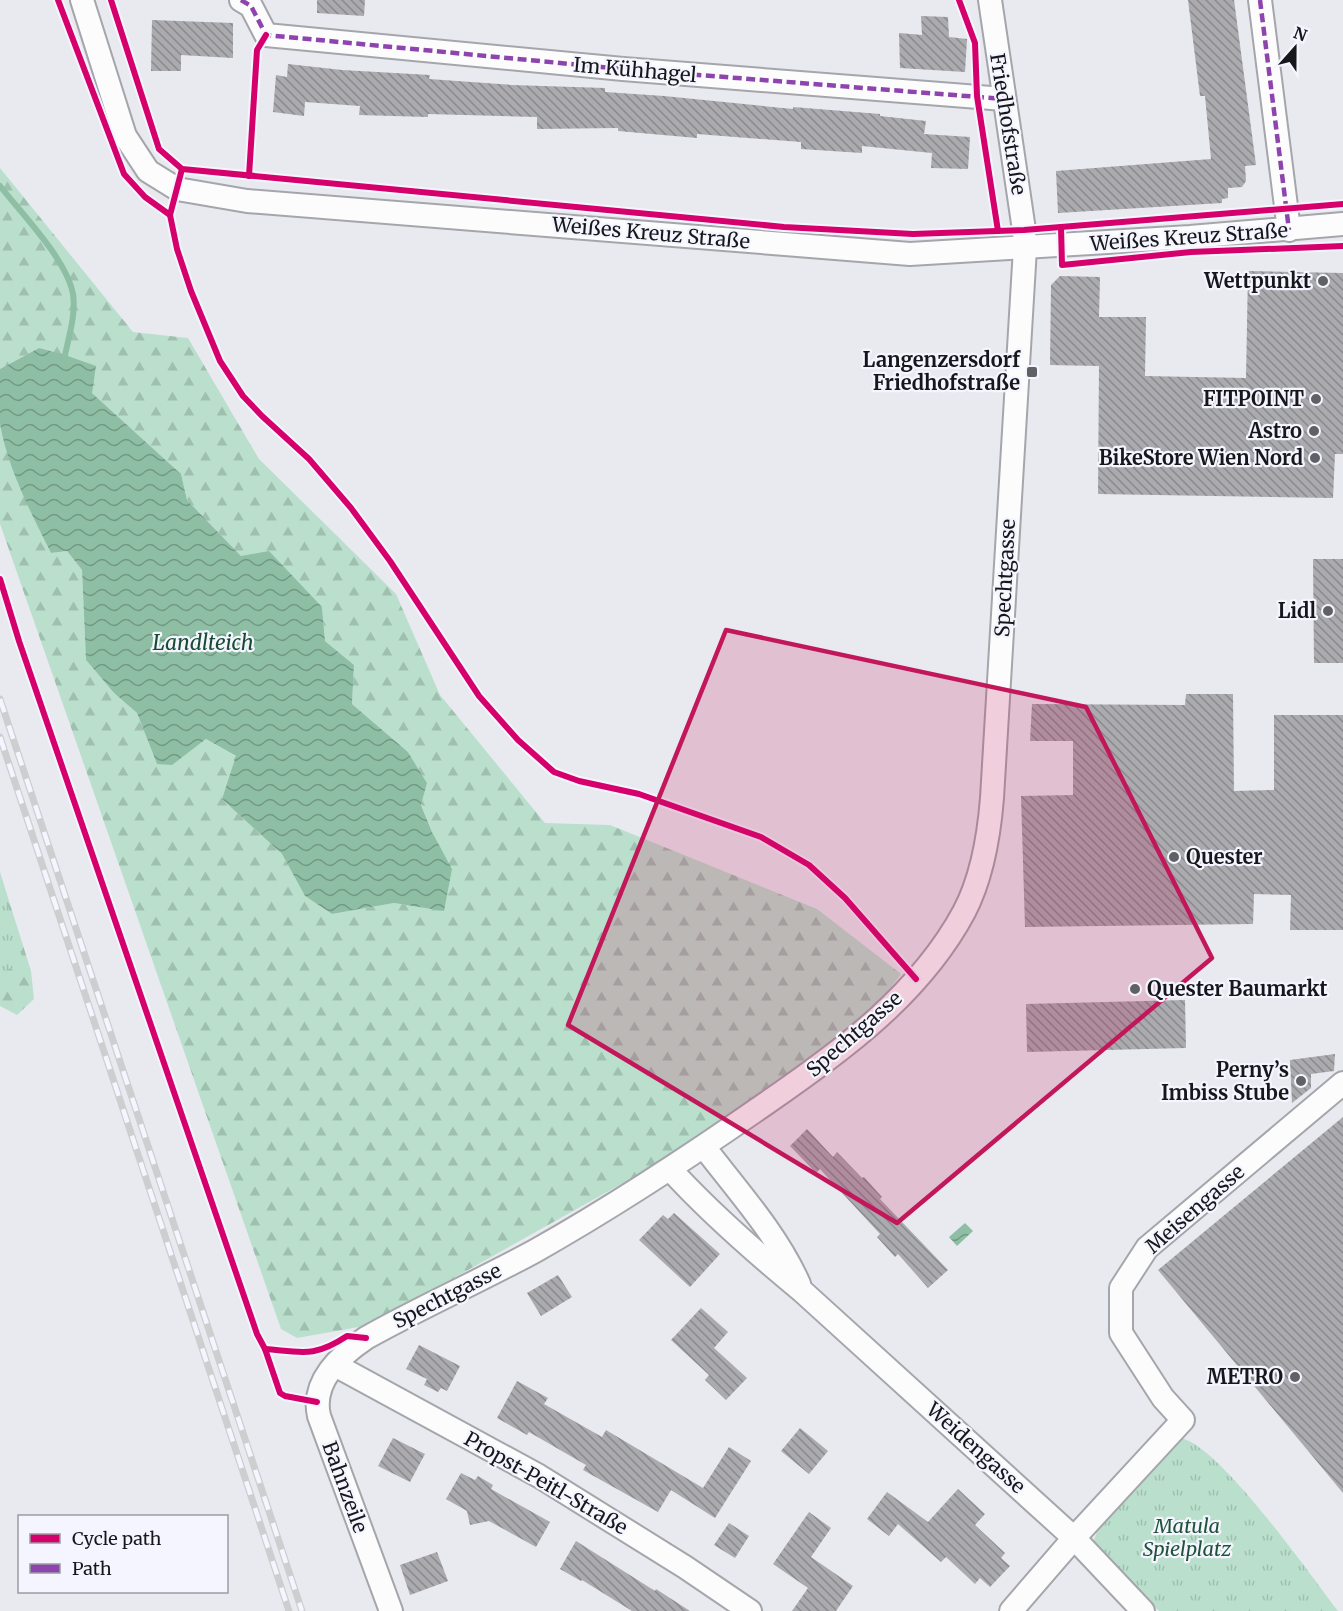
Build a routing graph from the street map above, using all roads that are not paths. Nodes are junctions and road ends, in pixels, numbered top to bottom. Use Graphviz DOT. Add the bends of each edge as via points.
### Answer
graph roads {
  1 [pos="82,0"];
  2 [pos="990,0"];
  3 [pos="1260,0"];
  4 [pos="250,2"];
  5 [pos="1004,99"];
  6 [pos="1343,224"];
  7 [pos="1289,230"];
  8 [pos="1025,248"];
  9 [pos="1343,1083"];
  10 [pos="704,1147"];
  11 [pos="670,1169"];
  12 [pos="802,1291"];
  13 [pos="335,1365"];
  14 [pos="1074,1538"];
  15 [pos="391,1611"];
  16 [pos="750,1611"];
  17 [pos="1011,1611"];
  18 [pos="1143,1611"];
  1 -- 8 [label="street, Weißes Kreuz Straße" via="125,136 148,171 177,189 247,201 910,254"];
  2 -- 5 [label="street, Friedhofstraße"];
  3 -- 7 [label="street"];
  4 -- 5 [label="street, Im Kühhagel" via="266,35 623,69"];
  5 -- 8 [label="street, Friedhofstraße"];
  6 -- 7 [label="street, Weißes Kreuz Straße"];
  7 -- 8 [label="street, Weißes Kreuz Straße"];
  8 -- 10 [label="street, Spechtgasse" via="992,806 972,893 946,942 916,979 862,1033"];
  9 -- 14 [label="street, Meisengasse" via="1147,1248 1121,1288 1121,1333 1163,1398 1183,1420"];
  10 -- 11 [label="street, Spechtgasse"];
  10 -- 12 [label="street, Weidengasse" via="791,1265"];
  11 -- 12 [label="street, Weidengasse" via="685,1187"];
  11 -- 13 [label="street, Spechtgasse" via="527,1255 366,1338"];
  12 -- 14 [label="street, Weidengasse"];
  13 -- 15 [label="street, Bahnzeile" via="319,1390 318,1416"];
  13 -- 16 [label="street, Propst-Peitl-Straße" via="539,1476"];
  14 -- 17 [label="street, Meisengasse"];
  14 -- 18 [label="street, Weidengasse"];
}
